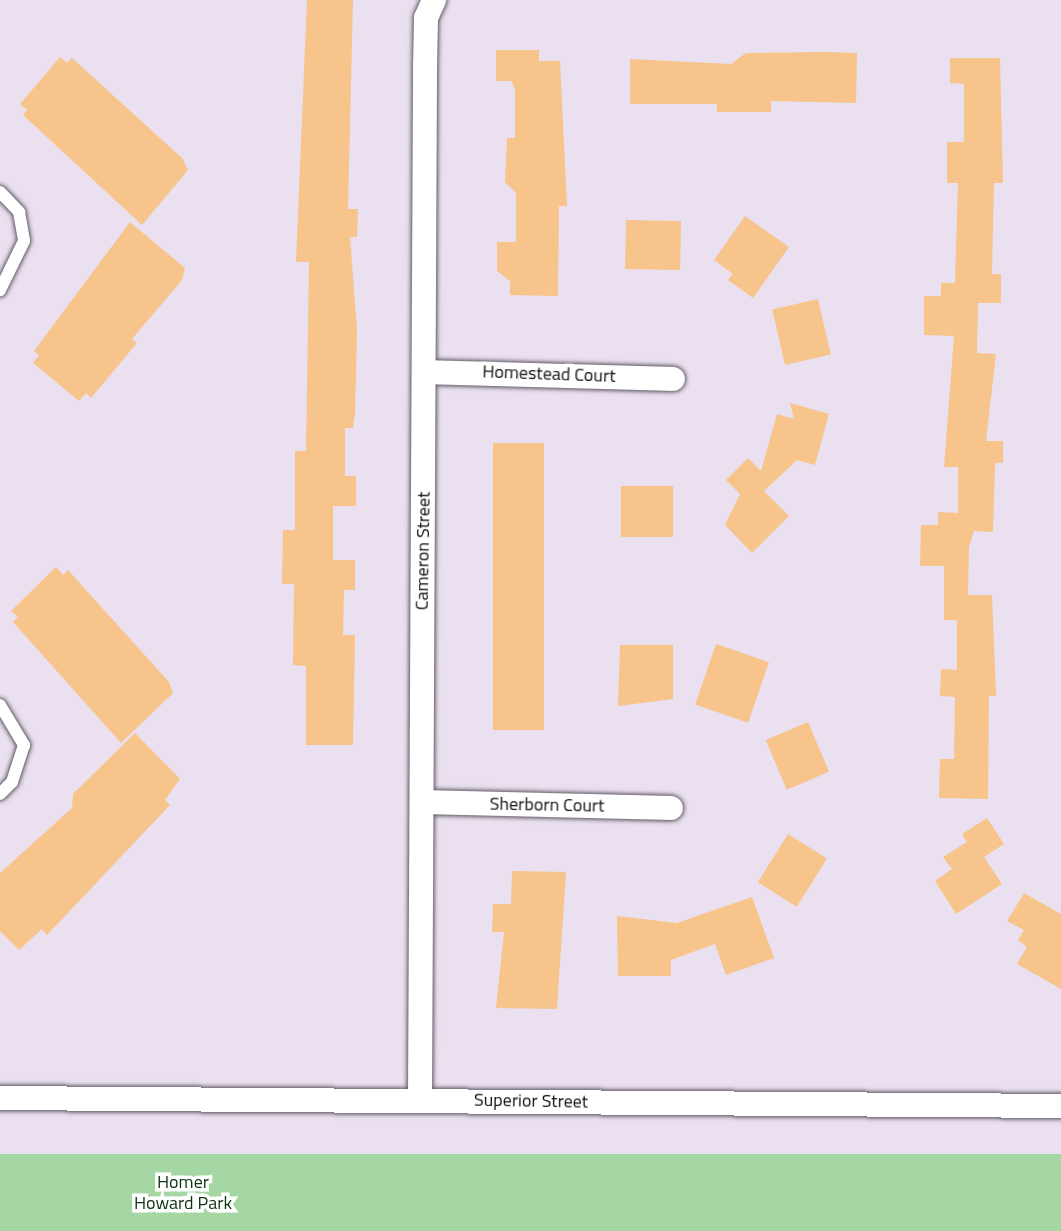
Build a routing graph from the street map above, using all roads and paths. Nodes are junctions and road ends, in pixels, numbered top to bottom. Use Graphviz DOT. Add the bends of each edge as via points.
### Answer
graph roads {
  1 [pos="433,1"];
  2 [pos="0,192"];
  3 [pos="0,290"];
  4 [pos="425,372"];
  5 [pos="673,379"];
  6 [pos="0,705"];
  7 [pos="0,794"];
  8 [pos="423,802"];
  9 [pos="671,808"];
  10 [pos="0,1098"];
  11 [pos="420,1100"];
  12 [pos="1061,1106"];
  1 -- 4 [label="street, Cameron Street" via="425,67"];
  2 -- 3 [label="lane" via="19,212 24,241"];
  4 -- 5 [label="street, Homestead Court"];
  4 -- 8 [label="street, Cameron Street"];
  6 -- 7 [label="lane" via="24,745 12,782"];
  8 -- 9 [label="street, Sherborn Court"];
  8 -- 11 [label="street, Cameron Street"];
  10 -- 11 [label="street, Superior Street"];
  11 -- 12 [label="street, Superior Street"];
}
